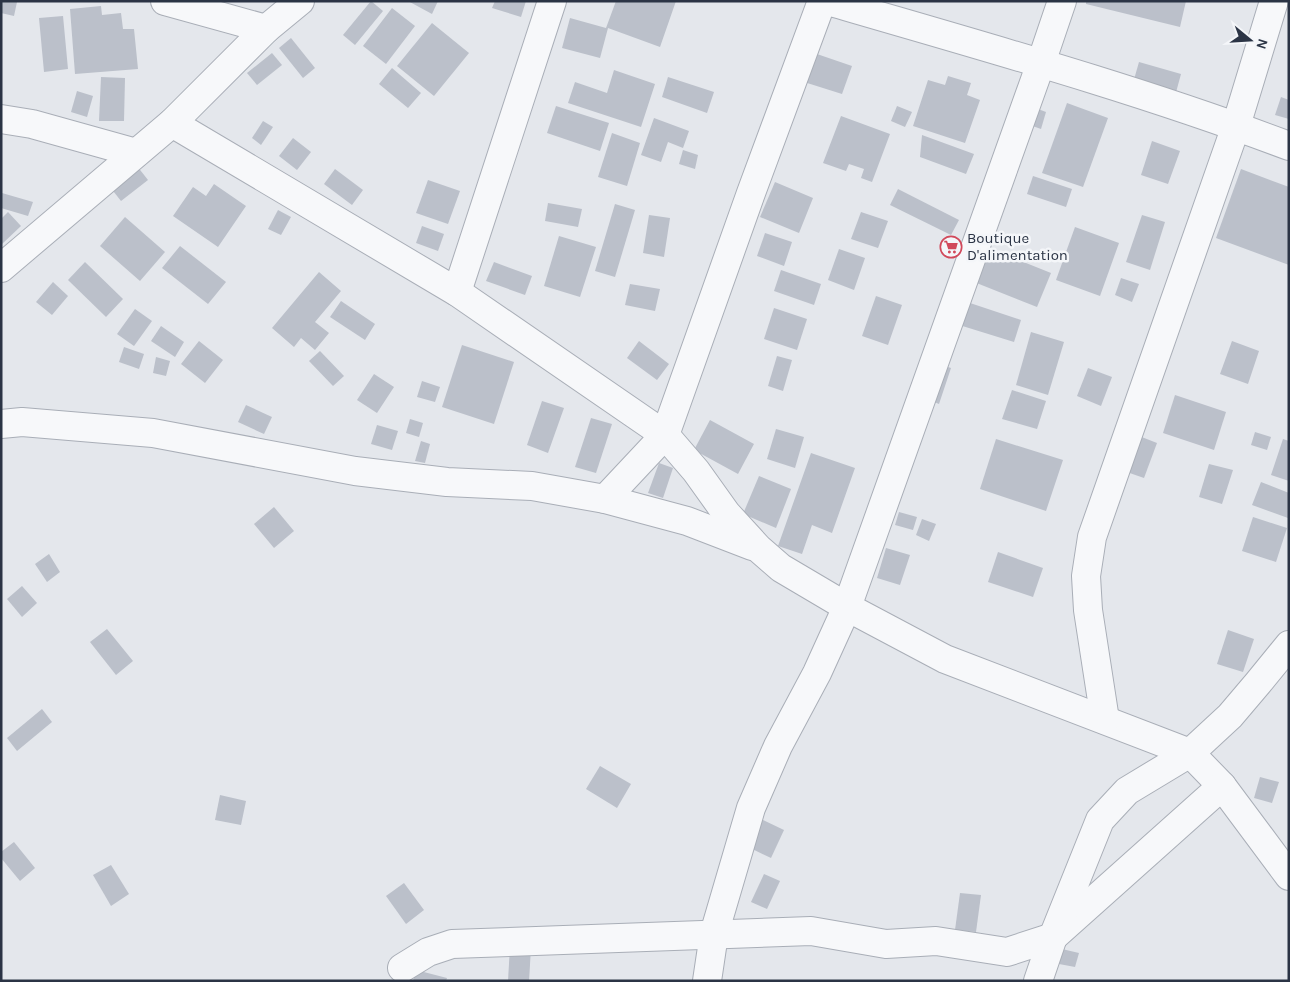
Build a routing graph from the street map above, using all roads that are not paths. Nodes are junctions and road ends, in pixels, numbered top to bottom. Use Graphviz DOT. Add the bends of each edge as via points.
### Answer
graph roads {
  1 [pos="165,1"];
  2 [pos="300,1"];
  3 [pos="552,1"];
  4 [pos="822,1"];
  5 [pos="828,1"];
  6 [pos="1062,1"];
  7 [pos="1274,1"];
  8 [pos="266,29"];
  9 [pos="1041,64"];
  10 [pos="1,119"];
  11 [pos="172,123"];
  12 [pos="1236,126"];
  13 [pos="1289,146"];
  14 [pos="136,153"];
  15 [pos="1,268"];
  16 [pos="457,292"];
  17 [pos="1,424"];
  18 [pos="665,435"];
  19 [pos="605,499"];
  20 [pos="758,548"];
  21 [pos="847,607"];
  22 [pos="1289,645"];
  23 [pos="1105,720"];
  24 [pos="1190,753"];
  25 [pos="1222,786"];
  26 [pos="1289,876"];
  27 [pos="714,934"];
  28 [pos="1053,937"];
  29 [pos="402,968"];
  30 [pos="707,981"];
  31 [pos="1038,981"];
  1 -- 8 [label="street"];
  2 -- 8 [label="street"];
  3 -- 16 [label="street"];
  4 -- 18 [label="street"];
  5 -- 9 [label="street"];
  6 -- 9 [label="street"];
  7 -- 12 [label="street"];
  8 -- 11 [label="street"];
  9 -- 12 [label="street"];
  9 -- 21 [label="street"];
  10 -- 14 [label="street" via="32,124"];
  11 -- 14 [label="street"];
  11 -- 16 [label="street"];
  12 -- 13 [label="street"];
  12 -- 23 [label="street" via="1092,537 1086,576 1088,610"];
  14 -- 15 [label="street"];
  16 -- 18 [label="street"];
  17 -- 19 [label="street" via="22,422 153,434 355,471 447,482 532,486"];
  18 -- 19 [label="street"];
  18 -- 20 [label="street"];
  19 -- 20 [label="street" via="687,521"];
  20 -- 21 [label="street" via="781,568"];
  21 -- 23 [label="street" via="945,659"];
  21 -- 27 [label="street" via="751,808"];
  22 -- 24 [label="street" via="1235,709"];
  23 -- 24 [label="street"];
  24 -- 25 [label="street"];
  24 -- 28 [label="street" via="1128,791 1100,820"];
  25 -- 26 [label="street"];
  25 -- 28 [label="street"];
  27 -- 28 [label="street" via="811,931 886,944 936,942 1007,952"];
  27 -- 29 [label="street" via="452,944 428,952"];
  27 -- 30 [label="street"];
  28 -- 31 [label="street"];
}
